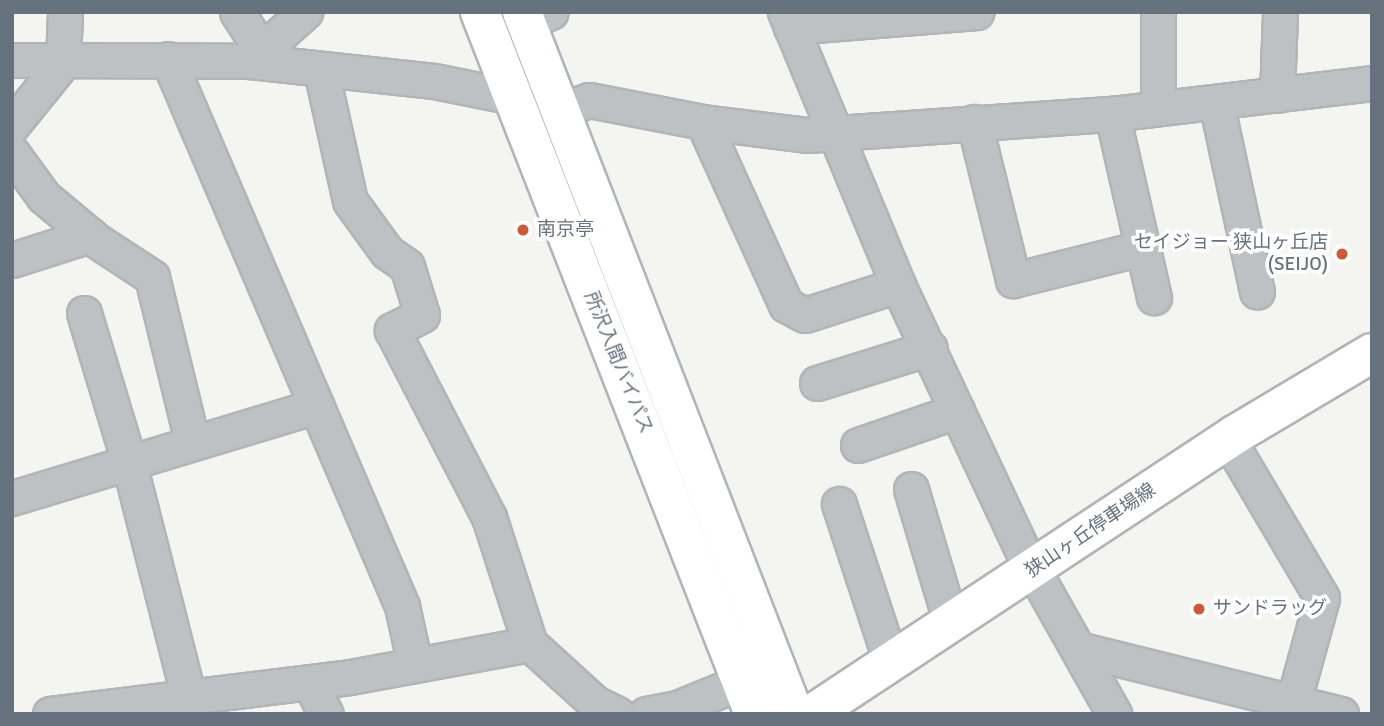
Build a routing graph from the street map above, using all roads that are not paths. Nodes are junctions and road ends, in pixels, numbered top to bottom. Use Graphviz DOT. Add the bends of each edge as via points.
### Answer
graph roads {
  1 [pos="65,12"];
  2 [pos="237,12"];
  3 [pos="305,12"];
  4 [pos="481,12"];
  5 [pos="976,12"];
  6 [pos="1157,12"];
  7 [pos="1280,12"];
  8 [pos="533,16"];
  9 [pos="788,20"];
  10 [pos="256,56"];
  11 [pos="169,59"];
  12 [pos="12,60"];
  13 [pos="63,62"];
  14 [pos="321,70"];
  15 [pos="1372,83"];
  16 [pos="1277,94"];
  17 [pos="513,97"];
  18 [pos="1216,102"];
  19 [pos="1158,108"];
  20 [pos="560,111"];
  21 [pos="1112,114"];
  22 [pos="703,122"];
  23 [pos="974,122"];
  24 [pos="12,125"];
  25 [pos="835,132"];
  26 [pos="12,153"];
  27 [pos="90,235"];
  28 [pos="1142,248"];
  29 [pos="12,260"];
  30 [pos="898,285"];
  31 [pos="1257,292"];
  32 [pos="1154,297"];
  33 [pos="84,313"];
  34 [pos="930,348"];
  35 [pos="1372,353"];
  36 [pos="817,383"];
  37 [pos="316,406"];
  38 [pos="957,411"];
  39 [pos="1228,439"];
  40 [pos="192,441"];
  41 [pos="858,444"];
  42 [pos="128,459"];
  43 [pos="911,489"];
  44 [pos="12,498"];
  45 [pos="839,503"];
  46 [pos="1032,570"];
  47 [pos="951,623"];
  48 [pos="530,644"];
  49 [pos="1082,650"];
  50 [pos="891,663"];
  51 [pos="415,665"];
  52 [pos="310,683"];
  53 [pos="724,689"];
  54 [pos="203,703"];
  55 [pos="1293,703"];
  56 [pos="125,711"];
  57 [pos="50,714"];
  58 [pos="326,714"];
  59 [pos="618,714"];
  60 [pos="646,714"];
  61 [pos="754,714"];
  62 [pos="794,714"];
  63 [pos="812,714"];
  64 [pos="1114,714"];
  65 [pos="1341,714"];
  1 -- 13 [label="street"];
  2 -- 10 [label="street"];
  3 -- 10 [label="street"];
  4 -- 17 [label="main road, 所沢入間バイパス"];
  5 -- 9 [label="street"];
  6 -- 19 [label="street"];
  7 -- 16 [label="street"];
  8 -- 20 [label="main road, 所沢入間バイパス"];
  9 -- 25 [label="street"];
  10 -- 11 [label="street"];
  10 -- 14 [label="street"];
  11 -- 13 [label="street"];
  11 -- 37 [label="street"];
  12 -- 13 [label="street"];
  13 -- 24 [label="street"];
  14 -- 17 [label="street" via="434,80"];
  14 -- 48 [label="street" via="350,201 387,252 407,266 422,315 392,330 489,517"];
  15 -- 16 [label="street"];
  16 -- 18 [label="street"];
  17 -- 61 [label="main road, 所沢入間バイパス"];
  18 -- 19 [label="street"];
  18 -- 31 [label="street"];
  19 -- 21 [label="street"];
  20 -- 22 [label="street" via="589,100"];
  20 -- 62 [label="main road, 所沢入間バイパス"];
  21 -- 23 [label="street"];
  21 -- 28 [label="street"];
  22 -- 25 [label="street" via="808,135"];
  22 -- 30 [label="street" via="786,305 806,315"];
  23 -- 25 [label="street"];
  23 -- 28 [label="street" via="1013,280"];
  25 -- 30 [label="street"];
  26 -- 27 [label="street" via="44,197"];
  27 -- 29 [label="street"];
  27 -- 40 [label="street" via="152,277"];
  28 -- 32 [label="street"];
  30 -- 34 [label="street"];
  33 -- 42 [label="street"];
  34 -- 36 [label="street"];
  34 -- 38 [label="street"];
  35 -- 39 [label="main road, 狭山ヶ丘停車場線"];
  37 -- 40 [label="street"];
  37 -- 51 [label="street" via="402,606"];
  38 -- 41 [label="street"];
  38 -- 46 [label="street"];
  39 -- 46 [label="main road, 狭山ヶ丘停車場線"];
  39 -- 55 [label="street" via="1322,598"];
  40 -- 42 [label="street"];
  42 -- 44 [label="street"];
  42 -- 54 [label="street"];
  43 -- 47 [label="street"];
  45 -- 50 [label="street"];
  46 -- 47 [label="main road, 狭山ヶ丘停車場線"];
  46 -- 49 [label="street"];
  47 -- 50 [label="main road, 狭山ヶ丘停車場線"];
  48 -- 51 [label="street"];
  48 -- 59 [label="street" via="595,703"];
  49 -- 55 [label="street"];
  49 -- 64 [label="street"];
  50 -- 63 [label="main road, 狭山ヶ丘停車場線"];
  51 -- 52 [label="street"];
  52 -- 54 [label="street"];
  52 -- 58 [label="street"];
  53 -- 60 [label="street"];
  54 -- 56 [label="street"];
  55 -- 65 [label="street"];
  56 -- 57 [label="street"];
}
